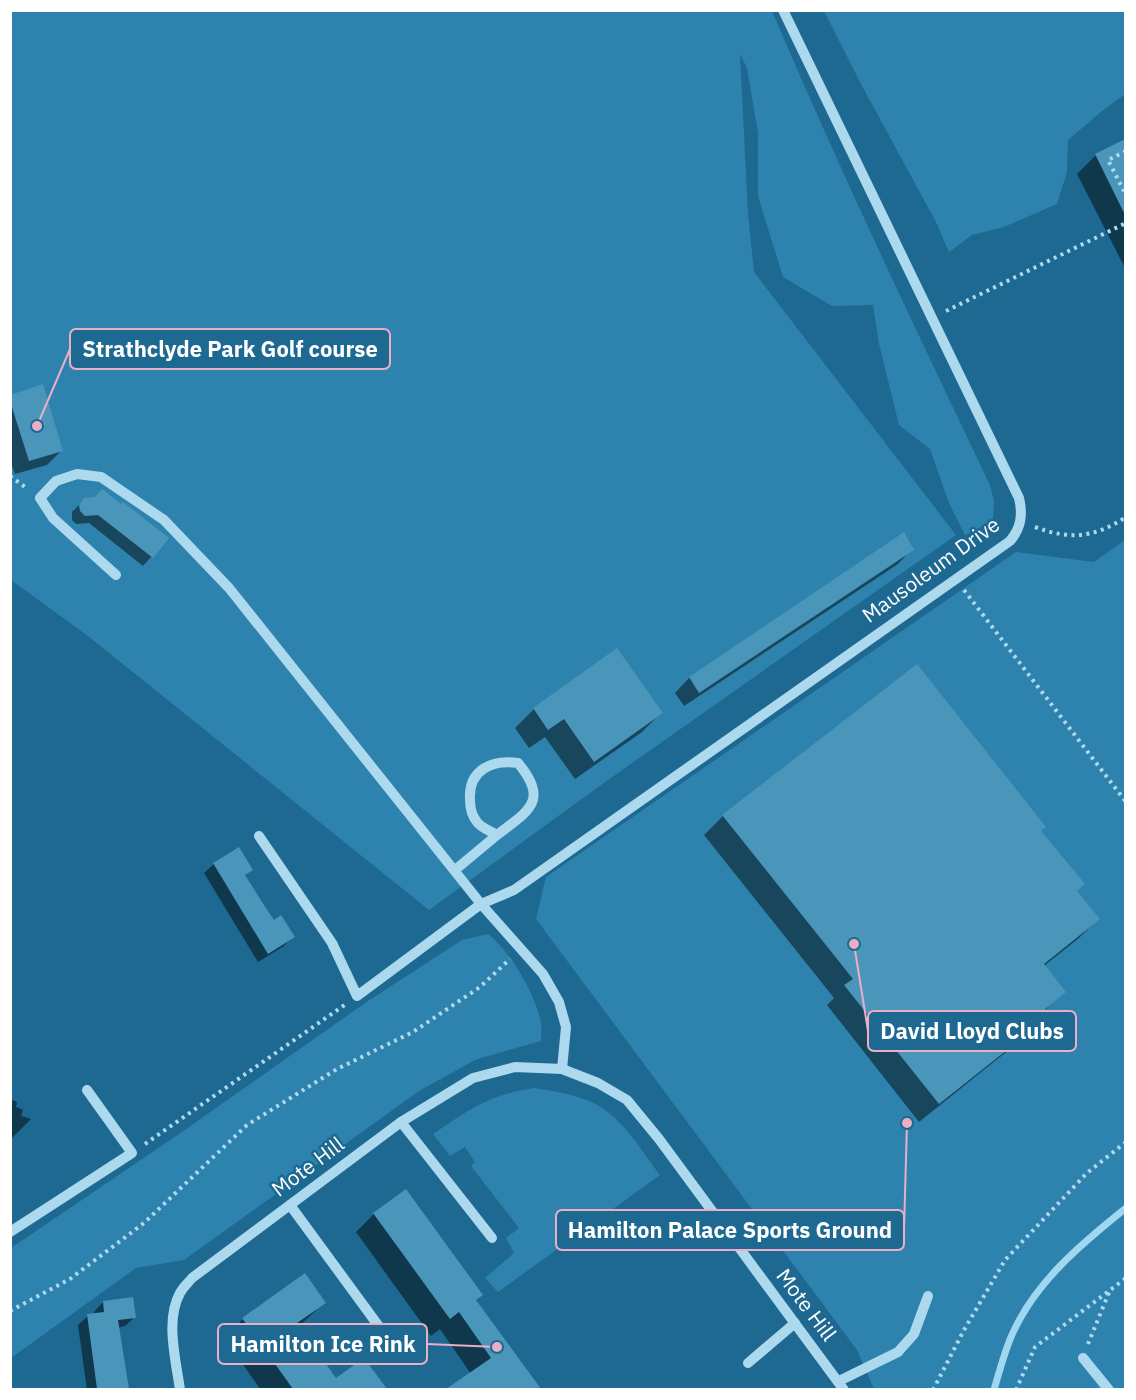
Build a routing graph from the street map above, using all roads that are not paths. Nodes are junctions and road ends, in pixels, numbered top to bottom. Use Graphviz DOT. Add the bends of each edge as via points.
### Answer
graph roads {
  1 [pos="783,10"];
  2 [pos="116,574"];
  3 [pos="497,835"];
  4 [pos="259,836"];
  5 [pos="455,870"];
  6 [pos="481,904"];
  7 [pos="562,1069"];
  8 [pos="87,1090"];
  9 [pos="401,1122"];
  10 [pos="290,1205"];
  11 [pos="10,1232"];
  12 [pos="492,1238"];
  13 [pos="928,1296"];
  14 [pos="795,1323"];
  15 [pos="394,1347"];
  16 [pos="1083,1358"];
  17 [pos="748,1363"];
  18 [pos="842,1385"];
  19 [pos="180,1389"];
  20 [pos="1108,1389"];
  1 -- 6 [label="street, Mausoleum Drive" via="1019,498 1022,511 1017,532 1010,541 514,890"];
  2 -- 5 [label="street" via="52,518 40,498 56,481 77,474 101,477 164,520 229,588"];
  3 -- 3 [label="street" via="477,824 470,808 469,787 480,770 501,761 518,763 530,777 534,794 530,808"];
  3 -- 5 [label="street"];
  4 -- 6 [label="street" via="332,943 357,996"];
  5 -- 6 [label="street"];
  6 -- 7 [label="street" via="543,974 559,1002 566,1028"];
  7 -- 9 [label="street, Mote Hill" via="515,1067 473,1078"];
  7 -- 14 [label="street, Mote Hill" via="627,1100"];
  8 -- 11 [label="street" via="132,1153"];
  9 -- 10 [label="street, Mote Hill"];
  9 -- 12 [label="street"];
  10 -- 15 [label="street"];
  10 -- 19 [label="street, Mote Hill" via="192,1278 180,1293 173,1339"];
  13 -- 18 [label="street" via="914,1334 898,1352"];
  14 -- 17 [label="street"];
  14 -- 18 [label="street, Mote Hill"];
  16 -- 20 [label="street"];
}
